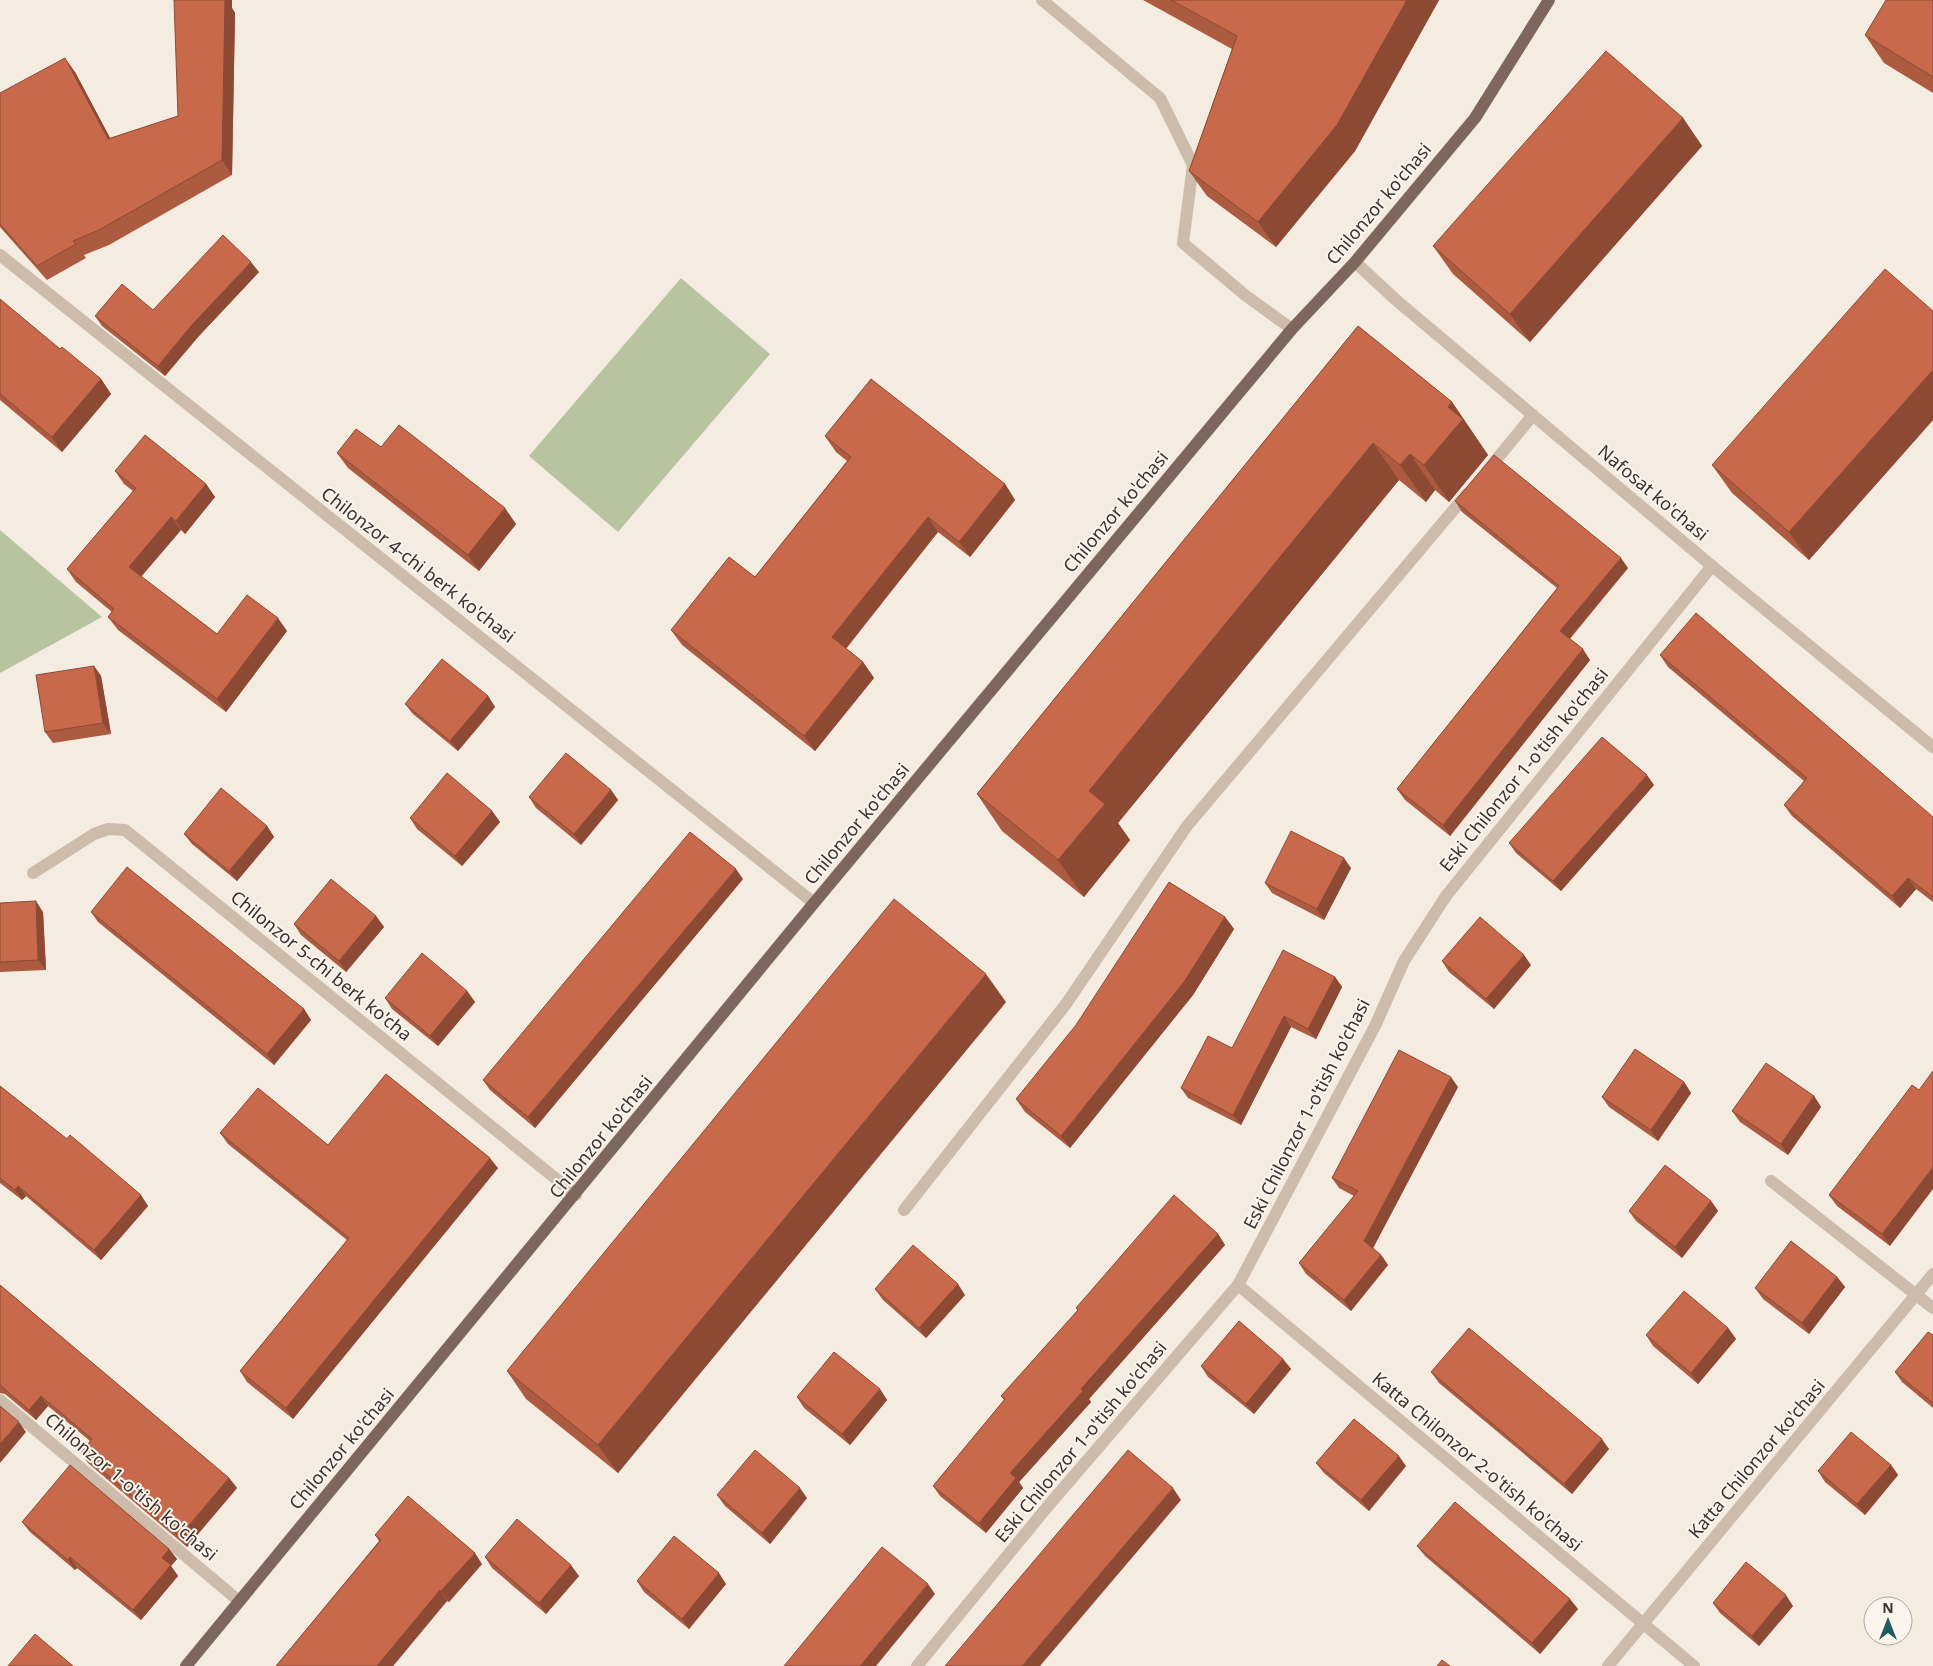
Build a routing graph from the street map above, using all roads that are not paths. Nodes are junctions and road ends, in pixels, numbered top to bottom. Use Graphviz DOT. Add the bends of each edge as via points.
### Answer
graph roads {
  1 [pos="1042,0"];
  2 [pos="1549,0"];
  3 [pos="0,255"];
  4 [pos="1354,262"];
  5 [pos="1292,329"];
  6 [pos="1533,416"];
  7 [pos="1712,566"];
  8 [pos="1933,747"];
  9 [pos="33,873"];
  10 [pos="814,903"];
  11 [pos="1771,1181"];
  12 [pos="576,1195"];
  13 [pos="904,1210"];
  14 [pos="1933,1274"];
  15 [pos="1238,1285"];
  16 [pos="1916,1295"];
  17 [pos="1933,1308"];
  18 [pos="0,1400"];
  19 [pos="239,1601"];
  20 [pos="1643,1623"];
  21 [pos="186,1666"];
  22 [pos="917,1666"];
  23 [pos="1608,1666"];
  24 [pos="1694,1666"];
  1 -- 5 [label="street" via="1160,98 1193,165 1183,243"];
  2 -- 4 [label="main road, Chilonzor ko'chasi" via="1475,118"];
  3 -- 10 [label="street, Chilonzor 4-chi berk ko'chasi"];
  4 -- 5 [label="main road, Chilonzor ko'chasi"];
  4 -- 6 [label="street, Nafosat ko'chasi"];
  5 -- 10 [label="main road, Chilonzor ko'chasi"];
  6 -- 7 [label="street, Nafosat ko'chasi"];
  6 -- 13 [label="street" via="1187,826 1066,1004"];
  7 -- 8 [label="street, Nafosat ko'chasi"];
  7 -- 15 [label="street, Eski Chilonzor 1-o'tish ko'chasi" via="1446,896 1404,961 1375,1026"];
  9 -- 12 [label="street, Chilonzor 5-chi berk ko'cha" via="94,834 108,829 125,830"];
  10 -- 12 [label="main road, Chilonzor ko'chasi"];
  11 -- 16 [label="street"];
  12 -- 19 [label="main road, Chilonzor ko'chasi"];
  14 -- 16 [label="street, Katta Chilonzor ko'chasi"];
  15 -- 20 [label="street, Katta Chilonzor 2-o'tish ko'chasi"];
  15 -- 22 [label="street, Eski Chilonzor 1-o'tish ko'chasi" via="1048,1506"];
  16 -- 17 [label="street"];
  16 -- 20 [label="street, Katta Chilonzor ko'chasi"];
  18 -- 19 [label="street, Chilonzor 1-o'tish ko'chasi"];
  19 -- 21 [label="main road, Chilonzor ko'chasi"];
  20 -- 23 [label="street, Katta Chilonzor ko'chasi"];
  20 -- 24 [label="street, Katta Chilonzor 2-o'tish ko'chasi"];
}
